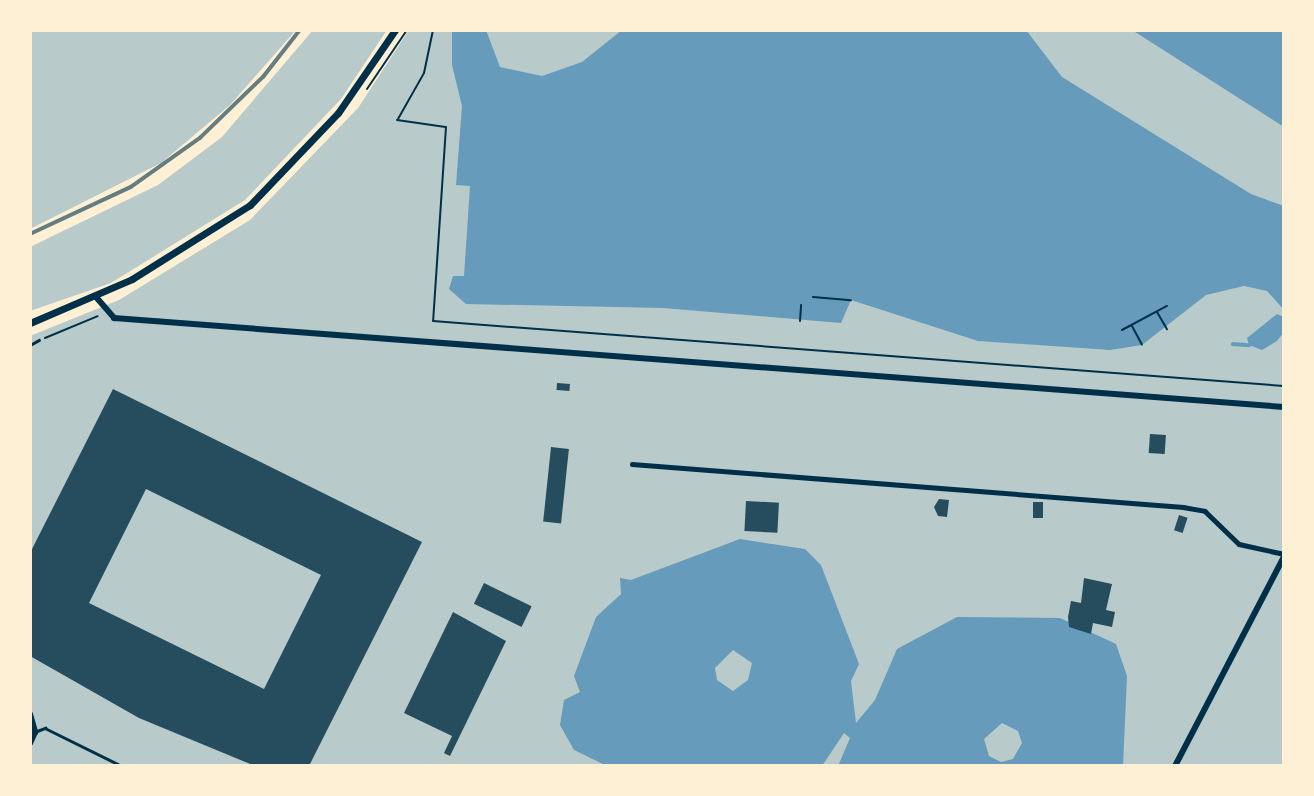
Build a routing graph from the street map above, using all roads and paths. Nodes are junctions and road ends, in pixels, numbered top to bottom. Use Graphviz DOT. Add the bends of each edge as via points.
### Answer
graph roads {
  1 [pos="395,30"];
  2 [pos="433,30"];
  3 [pos="813,297"];
  4 [pos="96,298"];
  5 [pos="851,300"];
  6 [pos="801,305"];
  7 [pos="1167,306"];
  8 [pos="105,310"];
  9 [pos="1156,311"];
  10 [pos="800,321"];
  11 [pos="30,323"];
  12 [pos="1131,325"];
  13 [pos="1167,329"];
  14 [pos="1122,330"];
  15 [pos="39,340"];
  16 [pos="30,345"];
  17 [pos="1142,345"];
  18 [pos="1284,386"];
  19 [pos="1284,407"];
  20 [pos="632,464"];
  21 [pos="1284,555"];
  22 [pos="30,714"];
  23 [pos="35,732"];
  24 [pos="30,743"];
  25 [pos="122,766"];
  26 [pos="1175,766"];
  1 -- 4 [label="street" via="338,113 250,205"];
  2 -- 18 [label="path" via="424,72 397,120 446,127 433,321"];
  3 -- 5 [label="path"];
  4 -- 8 [label="street"];
  4 -- 11 [label="street"];
  6 -- 10 [label="path"];
  7 -- 9 [label="path"];
  8 -- 15 [label="path"];
  8 -- 19 [label="street" via="114,318 281,332"];
  9 -- 12 [label="path"];
  9 -- 13 [label="path"];
  12 -- 14 [label="path"];
  12 -- 17 [label="path"];
  15 -- 16 [label="lane"];
  20 -- 21 [label="street" via="1183,507 1205,511 1239,544"];
  21 -- 26 [label="street"];
  22 -- 23 [label="street"];
  23 -- 24 [label="street"];
  23 -- 25 [label="lane" via="45,728"];
}
